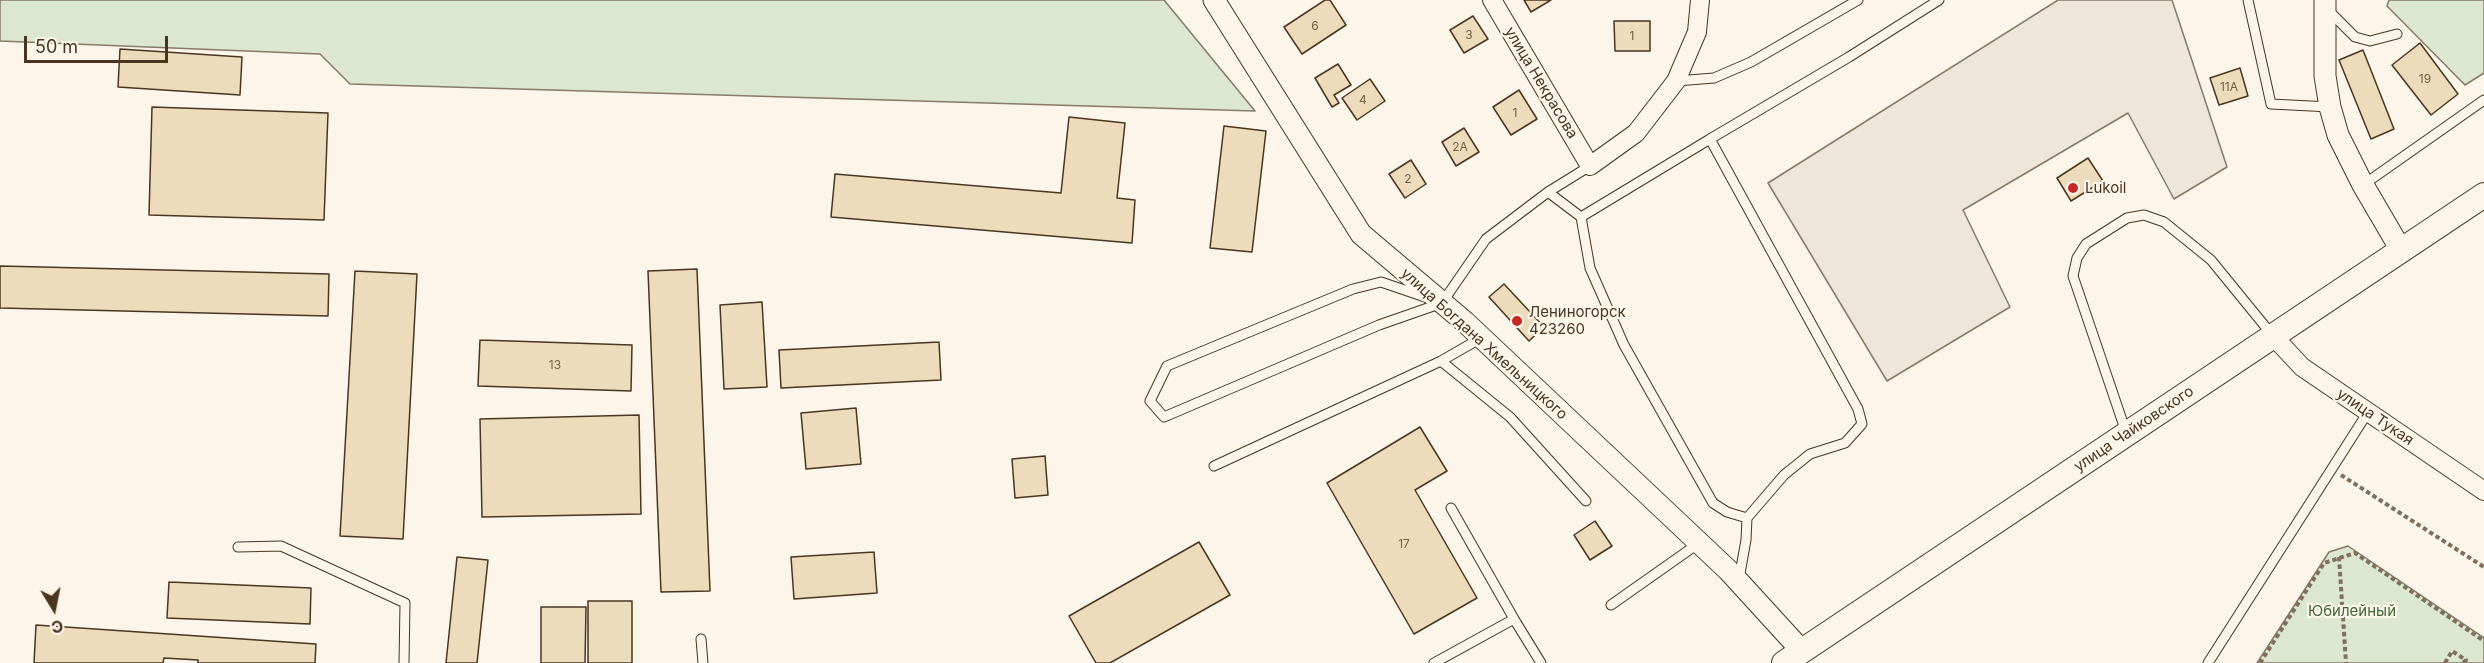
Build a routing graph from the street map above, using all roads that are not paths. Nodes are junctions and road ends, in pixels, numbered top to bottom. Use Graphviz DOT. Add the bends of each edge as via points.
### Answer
graph roads {
  1 [pos="1214,0"];
  2 [pos="1492,0"];
  3 [pos="1700,0"];
  4 [pos="1858,0"];
  5 [pos="1939,0"];
  6 [pos="2248,0"];
  7 [pos="2323,2"];
  8 [pos="2397,34"];
  9 [pos="1676,81"];
  10 [pos="2484,100"];
  11 [pos="2330,107"];
  12 [pos="1710,140"];
  13 [pos="1590,166"];
  14 [pos="2362,184"];
  15 [pos="1548,192"];
  16 [pos="2484,195"];
  17 [pos="1581,217"];
  18 [pos="2401,250"];
  19 [pos="1442,303"];
  20 [pos="2273,336"];
  21 [pos="1481,338"];
  22 [pos="1441,361"];
  23 [pos="2368,412"];
  24 [pos="2126,434"];
  25 [pos="1214,466"];
  26 [pos="2484,491"];
  27 [pos="1586,501"];
  28 [pos="1450,508"];
  29 [pos="1748,518"];
  30 [pos="1699,543"];
  31 [pos="238,547"];
  32 [pos="1738,581"];
  33 [pos="1611,605"];
  34 [pos="1514,619"];
  35 [pos="701,639"];
  36 [pos="1793,657"];
  37 [pos="404,663"];
  38 [pos="703,663"];
  39 [pos="1434,663"];
  40 [pos="1540,663"];
  41 [pos="2208,663"];
  1 -- 19 [label="street, улица Богдана Хмельницкого" via="1361,234"];
  2 -- 13 [label="street, улица Некрасова"];
  3 -- 9 [label="street" via="1697,32"];
  4 -- 9 [label="lane" via="1751,62 1714,78"];
  5 -- 12 [label="lane"];
  6 -- 11 [label="lane" via="2271,104"];
  7 -- 8 [label="lane" via="2355,37 2370,41"];
  7 -- 11 [label="street"];
  9 -- 13 [label="street" via="1636,133"];
  10 -- 14 [label="lane"];
  11 -- 14 [label="street" via="2338,135"];
  12 -- 17 [label="lane"];
  12 -- 29 [label="lane" via="1858,409 1862,424 1845,443 1810,454 1784,475"];
  13 -- 15 [label="lane"];
  14 -- 18 [label="street"];
  15 -- 17 [label="lane"];
  15 -- 19 [label="lane" via="1486,239"];
  16 -- 18 [label="main road, улица Чайковского"];
  17 -- 29 [label="lane" via="1590,268 1624,345 1713,503"];
  18 -- 20 [label="main road, улица Чайковского"];
  19 -- 19 [label="lane" via="1378,325 1164,417 1150,401 1167,366 1353,289 1381,282"];
  19 -- 21 [label="street, улица Богдана Хмельницкого"];
  20 -- 23 [label="street, улица Тукая" via="2302,367"];
  20 -- 24 [label="main road, улица Чайковского"];
  20 -- 24 [label="lane" via="2211,260 2164,222 2144,215 2127,218 2086,244 2077,258 2073,276"];
  21 -- 22 [label="lane"];
  21 -- 30 [label="street, улица Богдана Хмельницкого"];
  22 -- 25 [label="lane"];
  22 -- 27 [label="lane" via="1510,417"];
  23 -- 26 [label="street, улица Тукая"];
  23 -- 41 [label="lane"];
  24 -- 36 [label="main road, улица Чайковского"];
  28 -- 34 [label="lane"];
  29 -- 32 [label="lane"];
  30 -- 32 [label="street, улица Богдана Хмельницкого"];
  30 -- 33 [label="lane"];
  31 -- 37 [label="lane" via="281,546 405,603"];
  32 -- 36 [label="street, улица Богдана Хмельницкого"];
  34 -- 39 [label="lane"];
  34 -- 40 [label="lane"];
  35 -- 38 [label="lane"];
}
